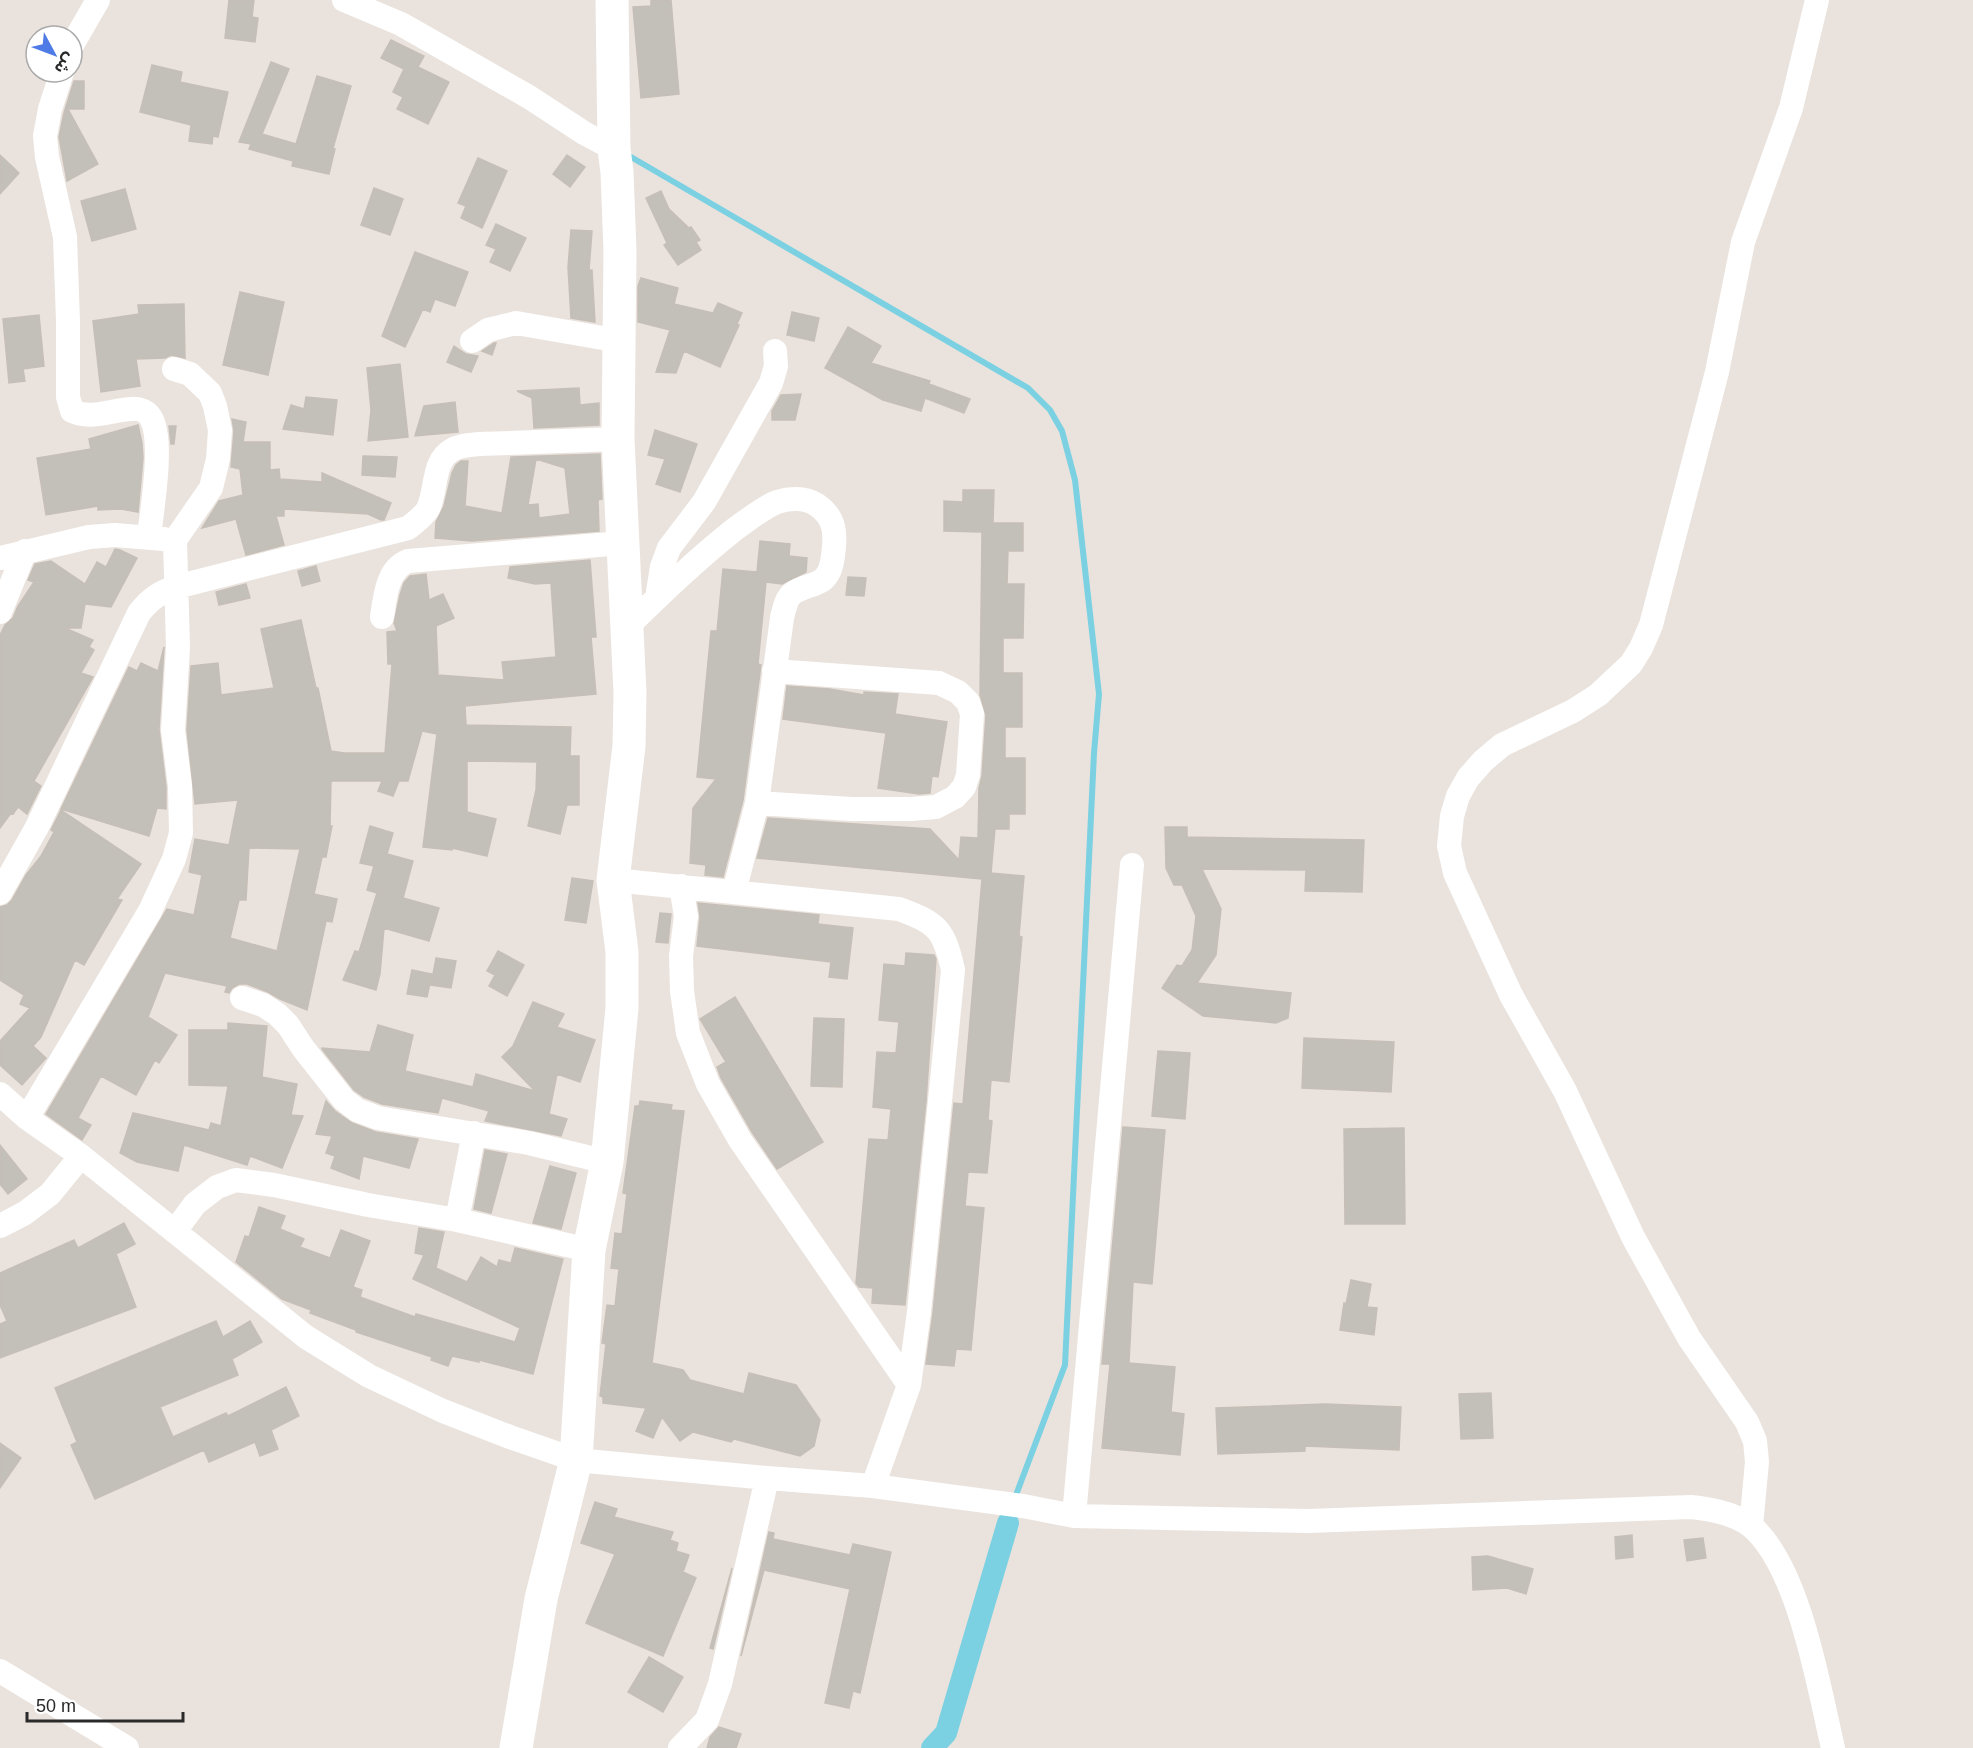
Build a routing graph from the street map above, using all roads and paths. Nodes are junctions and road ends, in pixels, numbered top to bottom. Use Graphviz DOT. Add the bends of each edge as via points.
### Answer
graph roads {
  1 [pos="98,0"];
  2 [pos="344,0"];
  3 [pos="612,0"];
  4 [pos="1817,0"];
  5 [pos="84,24"];
  6 [pos="58,84"];
  7 [pos="614,149"];
  8 [pos="472,341"];
  9 [pos="620,341"];
  10 [pos="775,351"];
  11 [pos="174,369"];
  12 [pos="618,439"];
  13 [pos="149,537"];
  14 [pos="175,540"];
  15 [pos="622,543"];
  16 [pos="25,551"];
  17 [pos="0,558"];
  18 [pos="176,587"];
  19 [pos="657,598"];
  20 [pos="0,612"];
  21 [pos="382,617"];
  22 [pos="627,627"];
  23 [pos="774,671"];
  24 [pos="757,803"];
  25 [pos="1132,865"];
  26 [pos="613,880"];
  27 [pos="681,886"];
  28 [pos="734,892"];
  29 [pos="0,893"];
  30 [pos="242,999"];
  31 [pos="2,1099"];
  32 [pos="27,1118"];
  33 [pos="474,1133"];
  34 [pos="81,1156"];
  35 [pos="607,1162"];
  36 [pos="457,1220"];
  37 [pos="0,1226"];
  38 [pos="175,1231"];
  39 [pos="589,1250"];
  40 [pos="909,1385"];
  41 [pos="576,1460"];
  42 [pos="767,1478"];
  43 [pos="873,1486"];
  44 [pos="1074,1516"];
  45 [pos="1751,1526"];
  46 [pos="0,1671"];
  47 [pos="127,1748"];
  48 [pos="516,1748"];
  49 [pos="680,1748"];
  50 [pos="1833,1748"];
  1 -- 5 [label="street"];
  2 -- 7 [label="street" via="401,24"];
  3 -- 7 [label="main road"];
  4 -- 45 [label="street" via="1791,108 1743,242 1718,372 1651,625 1641,648 1631,664 1598,695 1502,745 1483,761 1458,796 1449,846 1455,873 1511,995 1565,1091 1633,1237 1689,1338 1747,1422 1757,1462"];
  6 -- 13 [label="street" via="45,136 66,247 68,397 72,411 80,415 134,408 150,415 157,456"];
  7 -- 9 [label="main road"];
  8 -- 9 [label="street" via="488,330 516,323"];
  9 -- 12 [label="main road"];
  10 -- 19 [label="street" via="771,383 704,502 669,548"];
  11 -- 14 [label="street" via="189,375 210,393 220,430 211,488"];
  12 -- 15 [label="main road"];
  12 -- 18 [label="street" via="459,447 443,458 428,509 408,528"];
  13 -- 14 [label="street"];
  13 -- 16 [label="street" via="89,537"];
  14 -- 18 [label="street"];
  15 -- 21 [label="street" via="408,561 399,564 392,574"];
  15 -- 22 [label="main road"];
  16 -- 17 [label="street"];
  16 -- 20 [label="street"];
  18 -- 29 [label="street" via="162,591 139,613 37,827"];
  18 -- 32 [label="street" via="178,648 173,730 181,833 174,860 150,911"];
  19 -- 22 [label="street"];
  19 -- 23 [label="street" via="750,518 777,502 798,498 812,501 835,527 833,559 822,581 791,594 786,602"];
  22 -- 26 [label="main road" via="628,747"];
  23 -- 24 [label="street"];
  23 -- 24 [label="street" via="939,683 958,692 969,702 972,714 968,775 955,797 936,807 851,809"];
  24 -- 28 [label="street"];
  25 -- 44 [label="street"];
  26 -- 27 [label="street"];
  26 -- 35 [label="main road" via="622,952 622,1008"];
  27 -- 28 [label="street"];
  27 -- 40 [label="street" via="686,916 682,992 688,1033 708,1084 740,1140"];
  28 -- 40 [label="street" via="899,909 926,919 939,931 948,948 953,970"];
  30 -- 33 [label="street" via="277,1014 344,1100 357,1110 378,1118"];
  31 -- 32 [label="street"];
  32 -- 34 [label="street"];
  33 -- 35 [label="street"];
  33 -- 36 [label="street"];
  34 -- 37 [label="street" via="50,1194"];
  34 -- 38 [label="street"];
  35 -- 39 [label="main road"];
  36 -- 38 [label="street" via="236,1180 217,1187 195,1204"];
  36 -- 39 [label="street"];
  38 -- 41 [label="street" via="306,1337 369,1376 443,1411"];
  39 -- 41 [label="main road"];
  40 -- 43 [label="street"];
  41 -- 42 [label="street"];
  41 -- 48 [label="main road" via="541,1599"];
  42 -- 43 [label="street"];
  42 -- 49 [label="street" via="720,1684 707,1720"];
  43 -- 44 [label="street"];
  44 -- 45 [label="street" via="1310,1521 1691,1507 1730,1514"];
  45 -- 50 [label="street" via="1773,1552 1799,1611"];
  46 -- 47 [label="street"];
}
